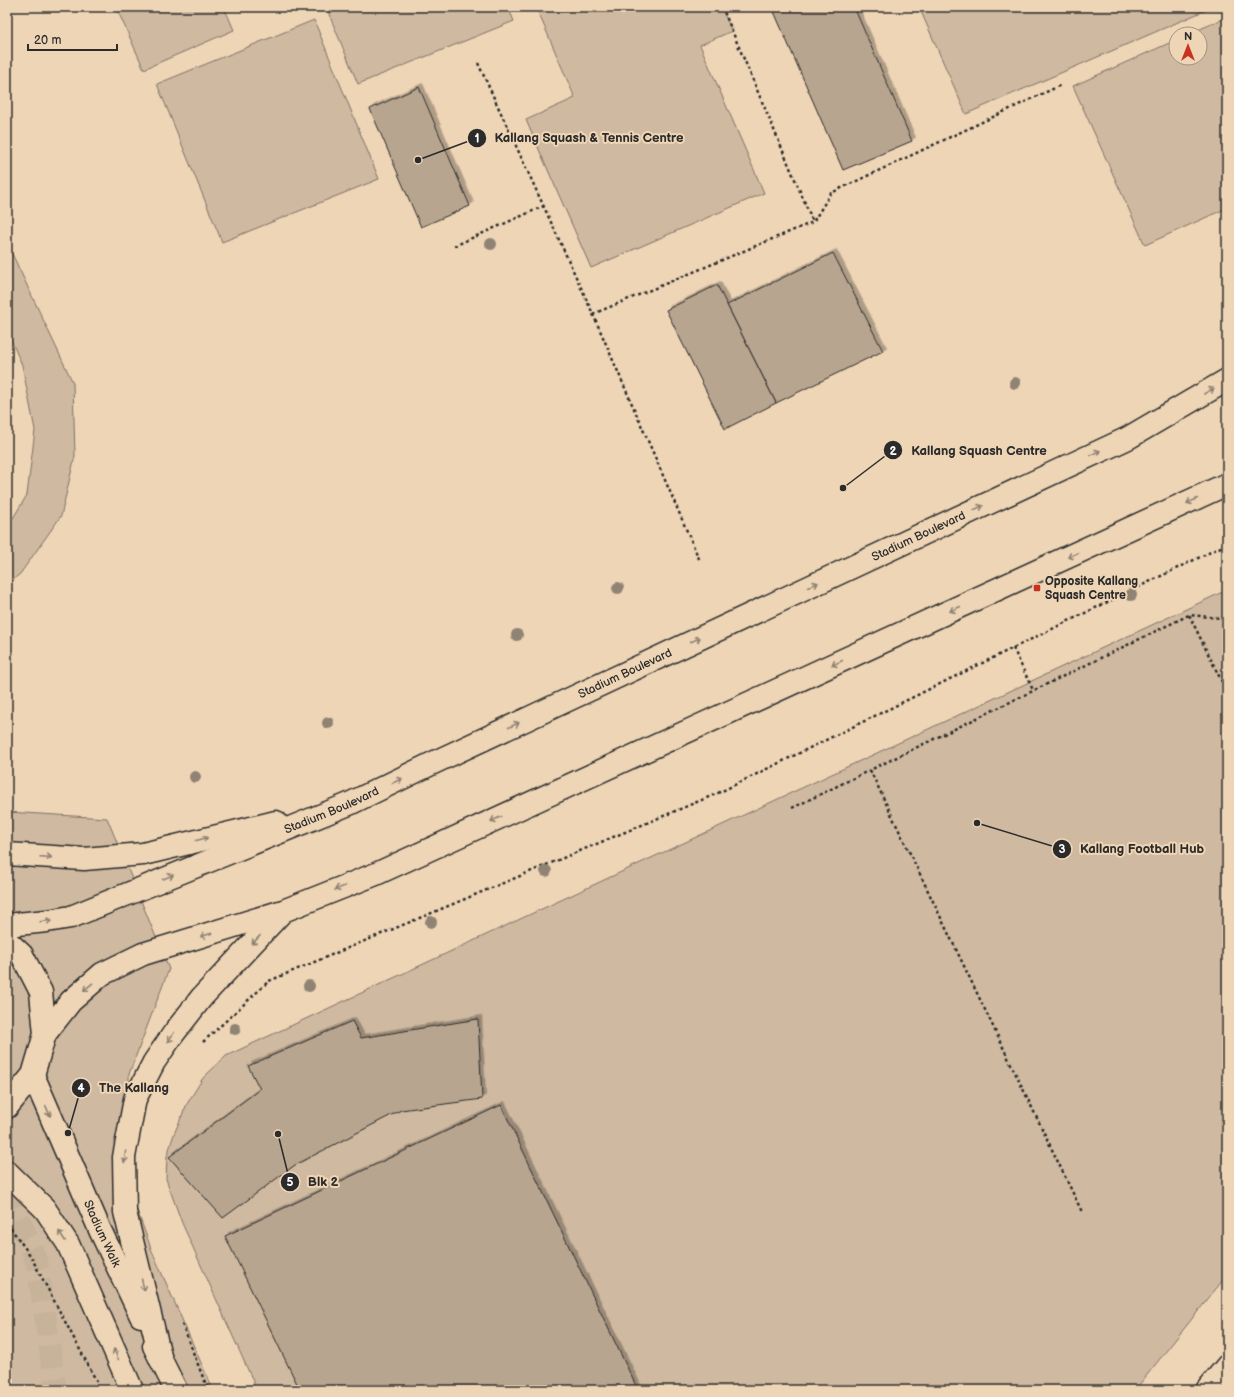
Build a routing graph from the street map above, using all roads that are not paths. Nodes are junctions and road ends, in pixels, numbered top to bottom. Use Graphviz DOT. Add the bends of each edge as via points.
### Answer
graph roads {
  1 [pos="1227,380"];
  2 [pos="1227,484"];
  3 [pos="349,804"];
  4 [pos="7,854"];
  5 [pos="283,911"];
  6 [pos="7,925"];
  7 [pos="7,941"];
  8 [pos="45,1034"];
  9 [pos="33,1075"];
  10 [pos="7,1107"];
  11 [pos="7,1172"];
  12 [pos="161,1360"];
  13 [pos="1227,1366"];
  14 [pos="132,1390"];
  15 [pos="176,1390"];
  16 [pos="1207,1390"];
  3 -- 1 [label="street, Stadium Boulevard, one-way" via="1128,438"];
  2 -- 5 [label="street, one-way" via="383,871"];
  4 -- 3 [label="street, one-way" via="84,859 143,854"];
  6 -- 3 [label="street, Stadium Boulevard, one-way" via="71,917"];
  5 -- 8 [label="street, one-way" via="143,954 102,974 71,1001"];
  5 -- 12 [label="street, one-way" via="202,997 162,1050 135,1099 124,1157 125,1212"];
  7 -- 8 [label="street" via="22,955 41,992"];
  8 -- 9 [label="street"];
  9 -- 10 [label="street"];
  9 -- 12 [label="street, Stadium Walk, one-way" via="100,1230"];
  14 -- 11 [label="street, one-way" via="68,1244 45,1209"];
  12 -- 15 [label="street, Stadium Walk"];
  13 -- 16 [label="street"];
}
